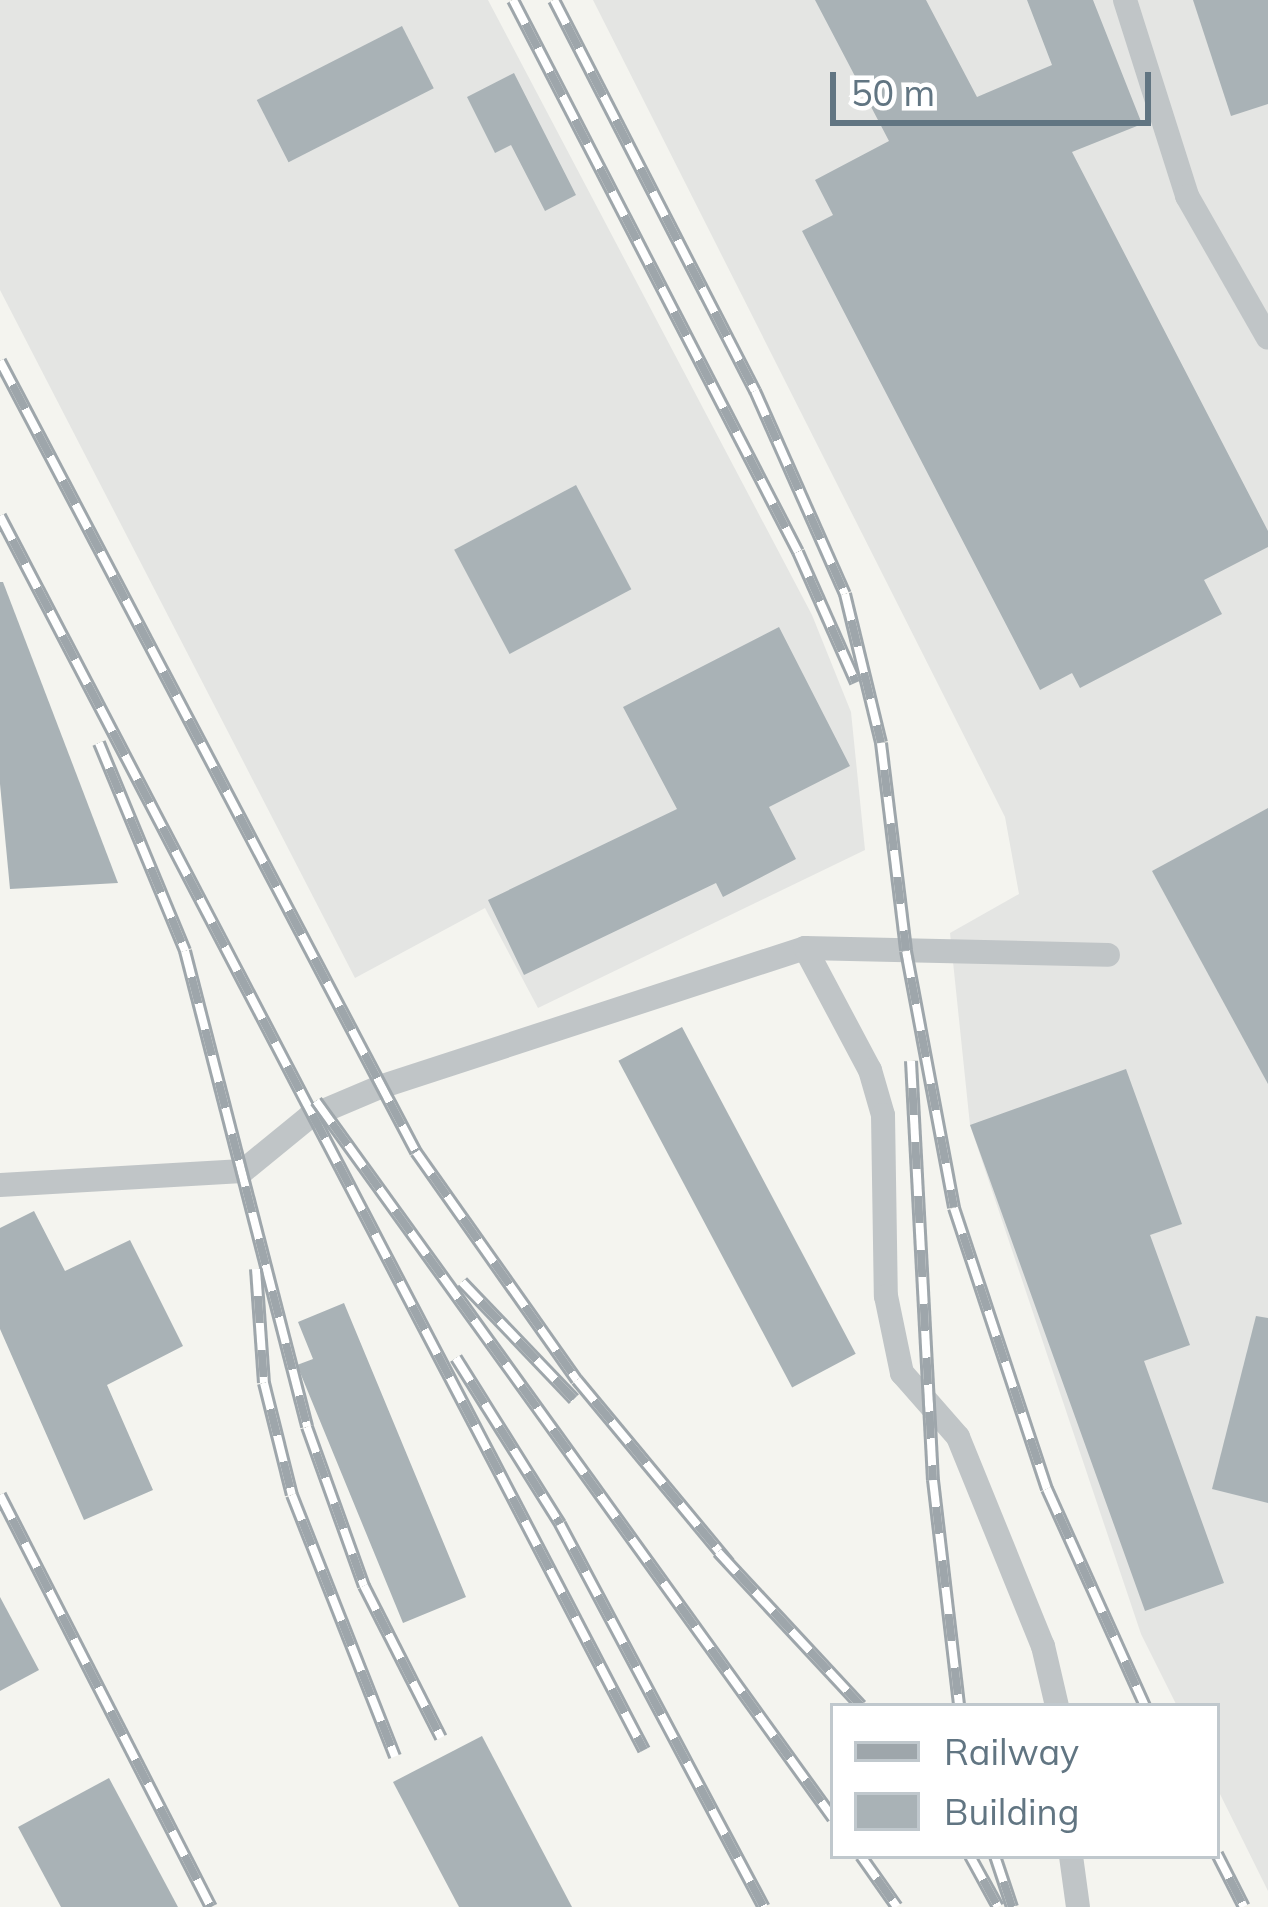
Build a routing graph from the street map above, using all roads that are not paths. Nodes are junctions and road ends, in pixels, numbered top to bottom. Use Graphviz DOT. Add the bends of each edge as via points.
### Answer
graph roads {
  1 [pos="1125,0"];
  2 [pos="1268,338"];
  3 [pos="805,948"];
  4 [pos="1108,956"];
  5 [pos="0,1185"];
  6 [pos="1057,1703"];
  7 [pos="1071,1859"];
  8 [pos="1078,1907"];
  1 -- 2 [label="lane" via="1187,196"];
  3 -- 4 [label="lane"];
  3 -- 5 [label="lane" via="361,1095 309,1117 243,1171"];
  3 -- 6 [label="lane" via="870,1070 883,1115 886,1296 902,1373 964,1450"];
  7 -- 8 [label="lane"];
}
